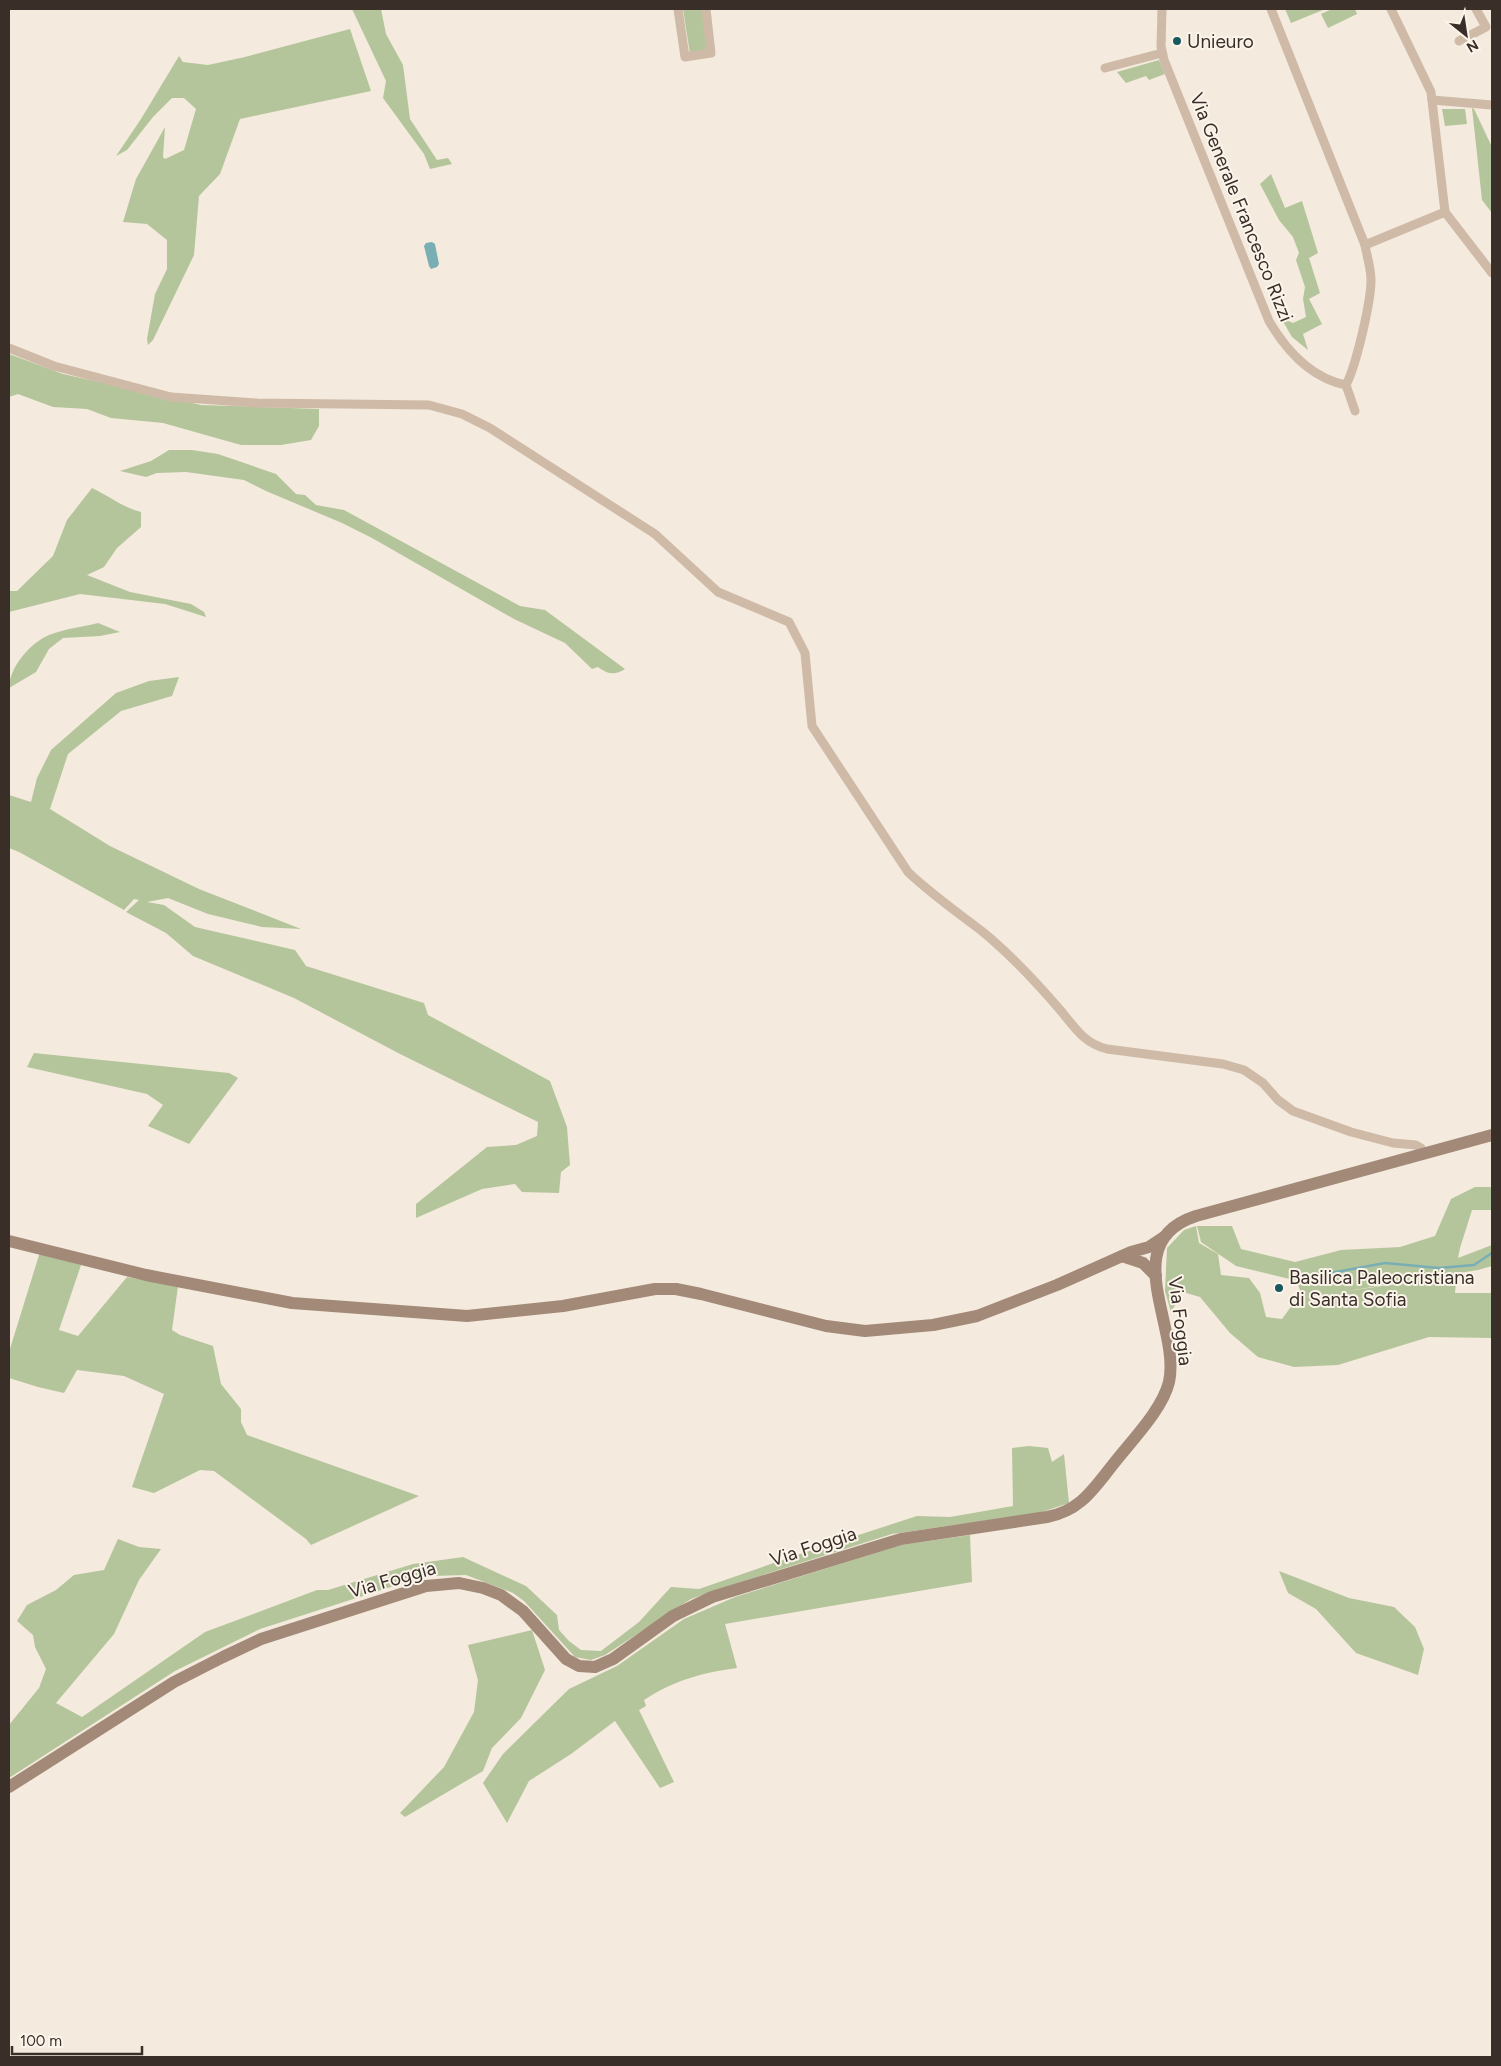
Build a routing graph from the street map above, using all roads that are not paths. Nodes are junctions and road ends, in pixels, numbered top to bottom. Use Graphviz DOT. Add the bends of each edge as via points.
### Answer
graph roads {
  1 [pos="678,9"];
  2 [pos="706,9"];
  3 [pos="1162,9"];
  4 [pos="1271,9"];
  5 [pos="1391,9"];
  6 [pos="1476,9"];
  7 [pos="1459,41"];
  8 [pos="1162,53"];
  9 [pos="1105,68"];
  10 [pos="1432,100"];
  11 [pos="1492,105"];
  12 [pos="1445,212"];
  13 [pos="1365,245"];
  14 [pos="1492,273"];
  15 [pos="9,348"];
  16 [pos="1346,385"];
  17 [pos="1356,411"];
  18 [pos="1492,1136"];
  19 [pos="1424,1154"];
  20 [pos="1164,1237"];
  21 [pos="9,1241"];
  22 [pos="1144,1248"];
  23 [pos="1122,1256"];
  24 [pos="1156,1258"];
  25 [pos="1141,1262"];
  26 [pos="1156,1276"];
  27 [pos="9,1787"];
  1 -- 2 [label="street" via="685,57 711,53"];
  3 -- 8 [label="street, Via Generale Francesco Rizzi"];
  4 -- 13 [label="street"];
  5 -- 10 [label="street"];
  6 -- 7 [label="street" via="1486,27"];
  8 -- 9 [label="street"];
  8 -- 16 [label="street, Via Generale Francesco Rizzi" via="1269,321 1290,352 1316,372 1337,384"];
  10 -- 11 [label="street"];
  10 -- 12 [label="street"];
  12 -- 13 [label="street"];
  12 -- 14 [label="street"];
  13 -- 16 [label="street" via="1370,266 1370,292 1353,372"];
  15 -- 19 [label="street" via="54,366 171,397 257,403 429,405 462,414 490,428 655,534 718,592 789,622 805,653 812,726 908,872 1030,975 1093,1045 1244,1070 1293,1111 1351,1132 1393,1143 1416,1145"];
  16 -- 17 [label="street"];
  18 -- 19 [label="main road"];
  19 -- 20 [label="main road" via="1196,1216 1178,1224"];
  20 -- 22 [label="main road"];
  20 -- 24 [label="main road, Via Foggia"];
  21 -- 23 [label="main road" via="146,1275 292,1303 466,1316 563,1306 655,1289 676,1289 826,1326 865,1330 965,1319"];
  22 -- 23 [label="main road"];
  22 -- 24 [label="main road"];
  23 -- 25 [label="main road"];
  24 -- 25 [label="main road"];
  24 -- 26 [label="main road, Via Foggia"];
  25 -- 26 [label="main road"];
  26 -- 27 [label="main road, Via Foggia" via="1170,1358 1168,1387 1154,1411 1104,1475 1082,1501 1069,1510 1047,1517 883,1543 718,1595 677,1614 607,1663 595,1667 579,1666 566,1659 523,1611 501,1595 459,1583 426,1586 261,1639 223,1657 174,1682"];
}
